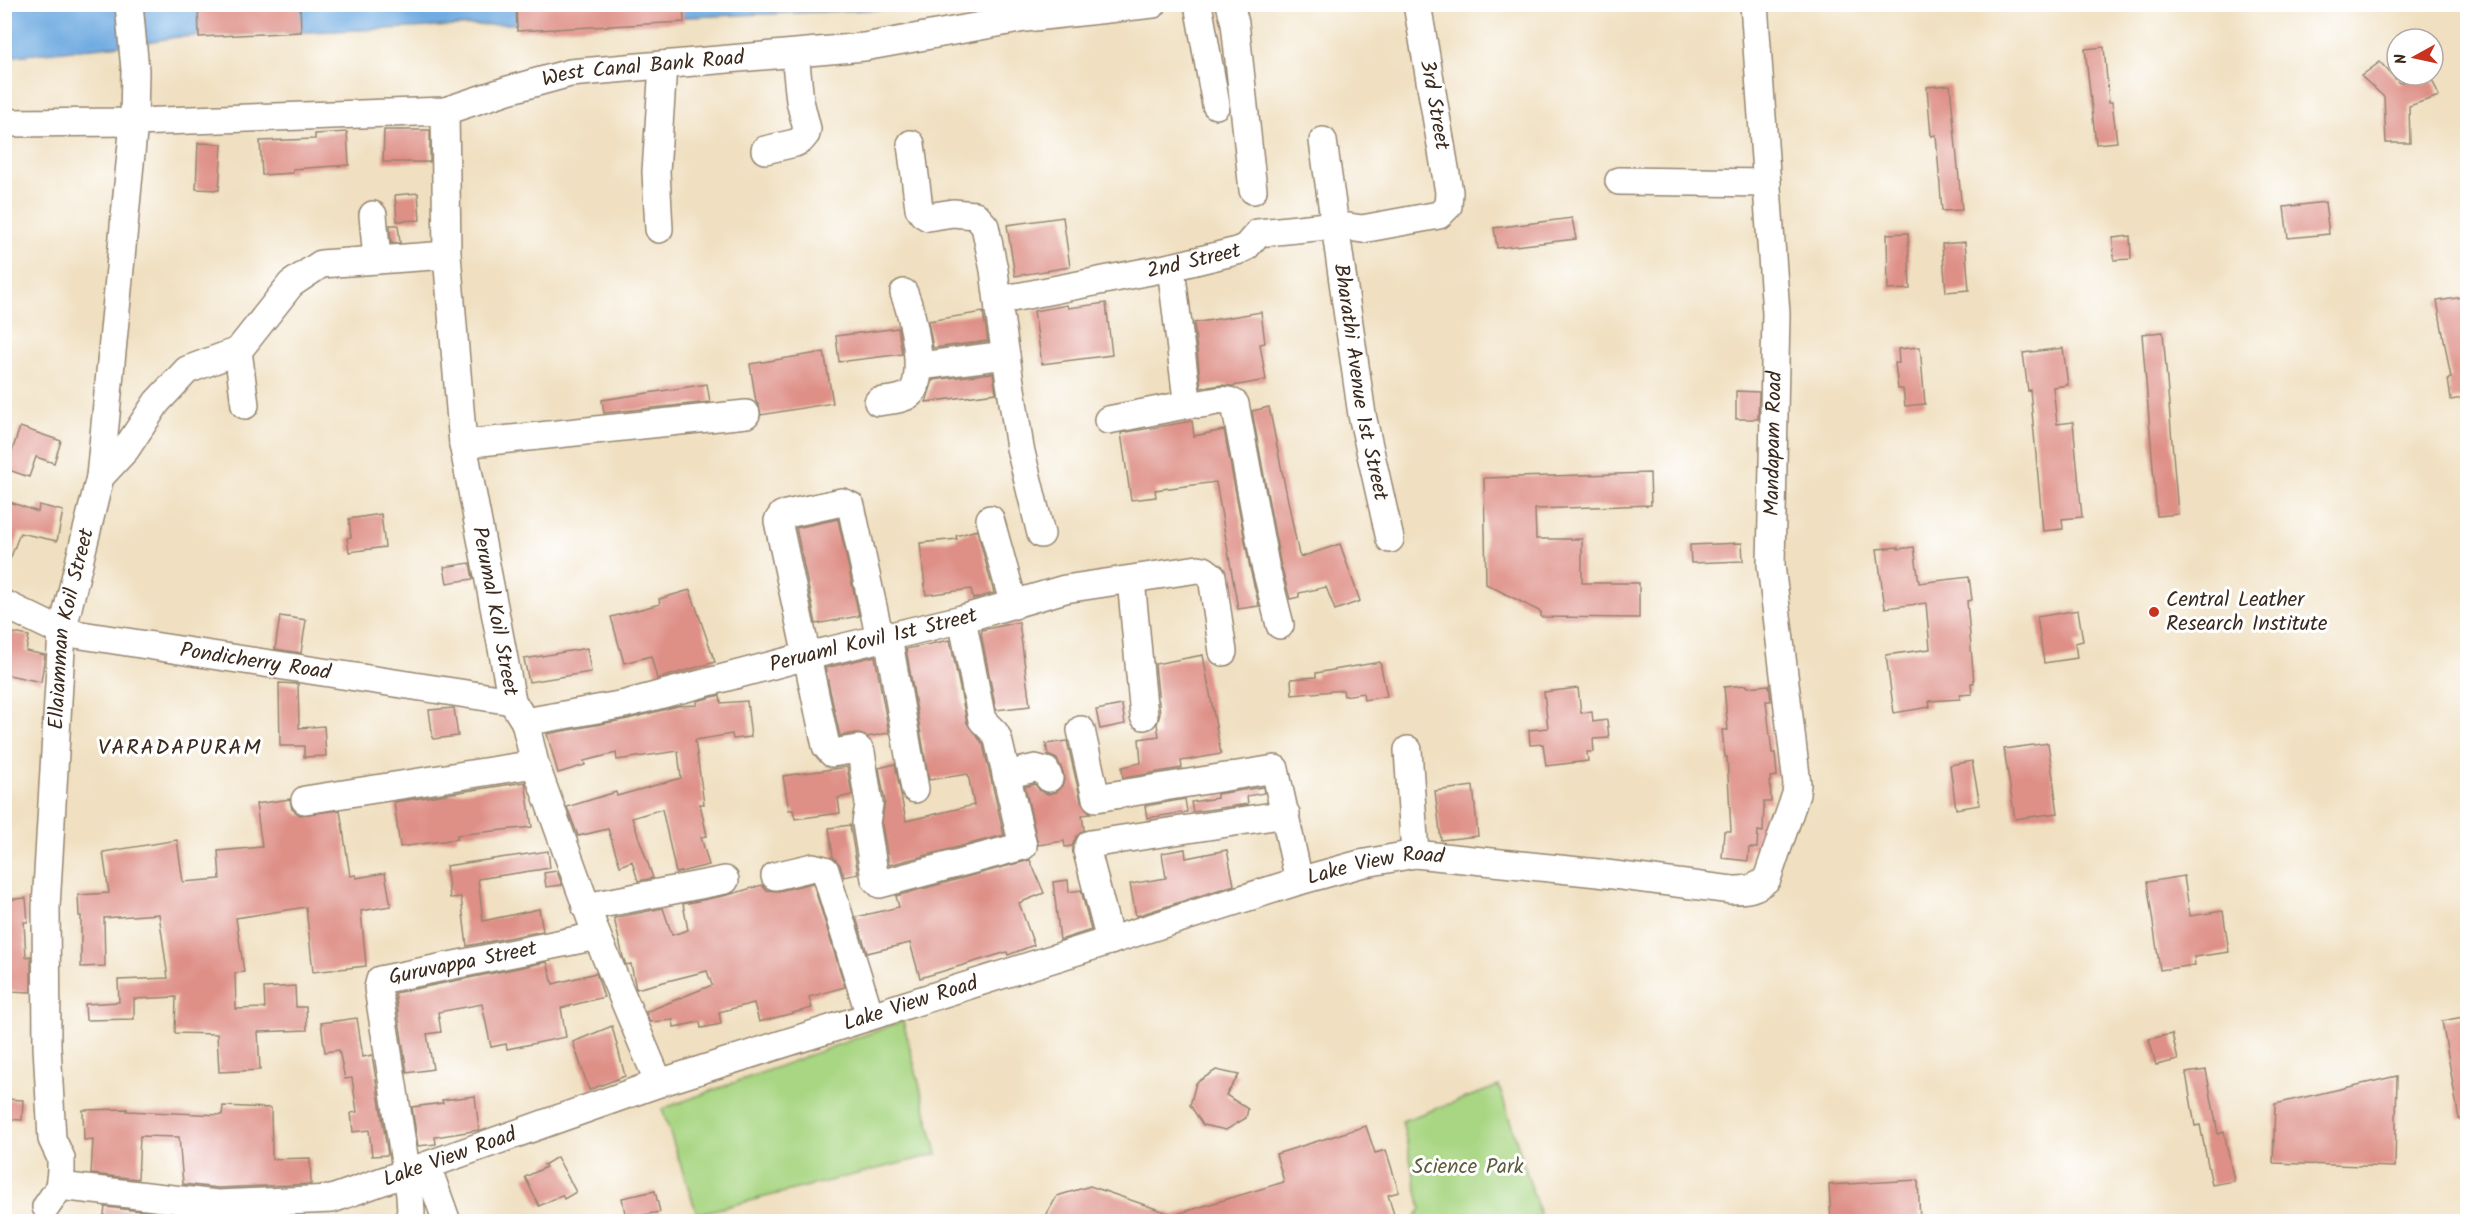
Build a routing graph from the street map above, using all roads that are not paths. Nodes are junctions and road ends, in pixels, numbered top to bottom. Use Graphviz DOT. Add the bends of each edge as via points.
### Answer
graph roads {
  1 [pos="129,4"];
  2 [pos="1153,4"];
  3 [pos="1198,4"];
  4 [pos="1230,4"];
  5 [pos="1417,4"];
  6 [pos="1754,4"];
  7 [pos="1025,9"];
  8 [pos="795,54"];
  9 [pos="663,65"];
  10 [pos="1216,105"];
  11 [pos="446,111"];
  12 [pos="134,122"];
  13 [pos="4,123"];
  14 [pos="1323,141"];
  15 [pos="910,144"];
  16 [pos="765,150"];
  17 [pos="1619,181"];
  18 [pos="1767,183"];
  19 [pos="1253,190"];
  20 [pos="1448,206"];
  21 [pos="373,215"];
  22 [pos="1336,225"];
  23 [pos="658,229"];
  24 [pos="447,255"];
  25 [pos="377,260"];
  26 [pos="1171,267"];
  27 [pos="904,293"];
  28 [pos="1000,305"];
  29 [pos="238,351"];
  30 [pos="1006,355"];
  31 [pos="920,366"];
  32 [pos="878,402"];
  33 [pos="1190,404"];
  34 [pos="245,405"];
  35 [pos="746,414"];
  36 [pos="1108,420"];
  37 [pos="463,444"];
  38 [pos="100,477"];
  39 [pos="990,519"];
  40 [pos="1041,534"];
  41 [pos="1390,539"];
  42 [pos="1131,580"];
  43 [pos="4,604"];
  44 [pos="1014,605"];
  45 [pos="962,619"];
  46 [pos="1280,625"];
  47 [pos="62,632"];
  48 [pos="884,638"];
  49 [pos="1224,652"];
  50 [pos="807,656"];
  51 [pos="518,711"];
  52 [pos="1144,716"];
  53 [pos="1081,730"];
  54 [pos="1408,750"];
  55 [pos="535,764"];
  56 [pos="1006,775"];
  57 [pos="1049,777"];
  58 [pos="915,789"];
  59 [pos="305,800"];
  60 [pos="1286,814"];
  61 [pos="1415,854"];
  62 [pos="775,876"];
  63 [pos="1767,879"];
  64 [pos="725,880"];
  65 [pos="1299,881"];
  66 [pos="586,907"];
  67 [pos="597,936"];
  68 [pos="1110,941"];
  69 [pos="870,1016"];
  70 [pos="659,1083"];
  71 [pos="417,1170"];
  72 [pos="49,1205"];
  73 [pos="213,1213"];
  74 [pos="407,1221"];
  75 [pos="447,1221"];
  1 -- 12 [label="street, Ellaiamman Koil Street" via="135,70"];
  2 -- 7 [label="street, West Canal Bank Road"];
  3 -- 10 [label="street"];
  4 -- 19 [label="street"];
  5 -- 20 [label="street, 3rd Street" via="1449,192"];
  6 -- 18 [label="street, Mandapam Road"];
  7 -- 8 [label="street, West Canal Bank Road" via="864,47"];
  8 -- 9 [label="street, West Canal Bank Road"];
  8 -- 16 [label="street" via="806,134 795,143"];
  9 -- 11 [label="street, West Canal Bank Road" via="570,73"];
  9 -- 23 [label="street" via="656,172"];
  11 -- 12 [label="street, West Canal Bank Road"];
  11 -- 24 [label="street, Perumal Koil Street"];
  12 -- 13 [label="street, West Canal Bank Road"];
  12 -- 38 [label="street, Ellaiamman Koil Street"];
  14 -- 22 [label="street, Bharathi Avenue 1st Street"];
  15 -- 28 [label="street" via="923,214 928,218 953,213 975,215 985,226"];
  17 -- 18 [label="street"];
  18 -- 63 [label="street, Mandapam Road" via="1776,313 1771,565 1797,778 1796,794"];
  20 -- 22 [label="street, 2nd Street" via="1439,215 1362,229"];
  21 -- 25 [label="street"];
  22 -- 26 [label="street, 2nd Street" via="1257,233 1246,247 1237,251"];
  22 -- 41 [label="street, Bharathi Avenue 1st Street" via="1362,415"];
  24 -- 25 [label="street"];
  24 -- 37 [label="street, Perumal Koil Street"];
  25 -- 29 [label="street" via="321,264 291,284"];
  26 -- 28 [label="street, 2nd Street"];
  26 -- 33 [label="street"];
  27 -- 31 [label="street"];
  28 -- 30 [label="street"];
  29 -- 34 [label="street"];
  29 -- 38 [label="street" via="187,370 157,402 126,449"];
  30 -- 31 [label="street"];
  30 -- 40 [label="street" via="1020,448"];
  31 -- 32 [label="street" via="917,384 908,395"];
  33 -- 36 [label="street"];
  33 -- 46 [label="street" via="1225,400 1235,404"];
  35 -- 37 [label="street"];
  37 -- 51 [label="street, Perumal Koil Street"];
  38 -- 47 [label="street, Ellaiamman Koil Street"];
  39 -- 44 [label="street"];
  42 -- 44 [label="street, Peruaml Kovil 1st Street" via="1065,589"];
  42 -- 49 [label="street, Peruaml Kovil 1st Street" via="1198,569 1209,572"];
  42 -- 52 [label="street"];
  43 -- 47 [label="street, Pondicherry Road"];
  44 -- 45 [label="street, Peruaml Kovil 1st Street"];
  45 -- 48 [label="street, Peruaml Kovil 1st Street"];
  45 -- 56 [label="street" via="982,720 995,733"];
  47 -- 51 [label="street, Pondicherry Road"];
  47 -- 72 [label="street, Ellaiamman Koil Street" via="46,907 52,1139 61,1158"];
  48 -- 50 [label="street, Peruaml Kovil 1st Street"];
  48 -- 50 [label="street" via="851,506 842,502 788,513 778,521"];
  48 -- 58 [label="street"];
  50 -- 51 [label="street, Peruaml Kovil 1st Street" via="626,704"];
  50 -- 56 [label="street" via="828,750 861,752 869,804 866,823 877,883 1022,847"];
  51 -- 55 [label="street, Perumal Koil Street"];
  53 -- 60 [label="street" via="1096,798 1272,768 1278,772"];
  54 -- 61 [label="street"];
  55 -- 59 [label="street"];
  55 -- 66 [label="street, Perumal Koil Street"];
  56 -- 57 [label="street" via="1035,768 1046,771"];
  60 -- 65 [label="street"];
  60 -- 68 [label="street" via="1090,844 1087,851"];
  61 -- 63 [label="street, Lake View Road" via="1732,890 1749,890"];
  61 -- 65 [label="street, Lake View Road"];
  62 -- 69 [label="street" via="813,867 825,870"];
  64 -- 66 [label="street"];
  65 -- 68 [label="street, Lake View Road"];
  66 -- 67 [label="street, Perumal Koil Street"];
  67 -- 70 [label="street, Perumal Koil Street"];
  67 -- 71 [label="street, Guruvappa Street" via="380,980 378,988"];
  68 -- 69 [label="street, Lake View Road"];
  69 -- 70 [label="street, Lake View Road"];
  70 -- 71 [label="street, Lake View Road"];
  71 -- 73 [label="street, Lake View Road" via="332,1199"];
  71 -- 74 [label="street"];
  71 -- 75 [label="street"];
  72 -- 73 [label="street, Lake View Road"];
}
